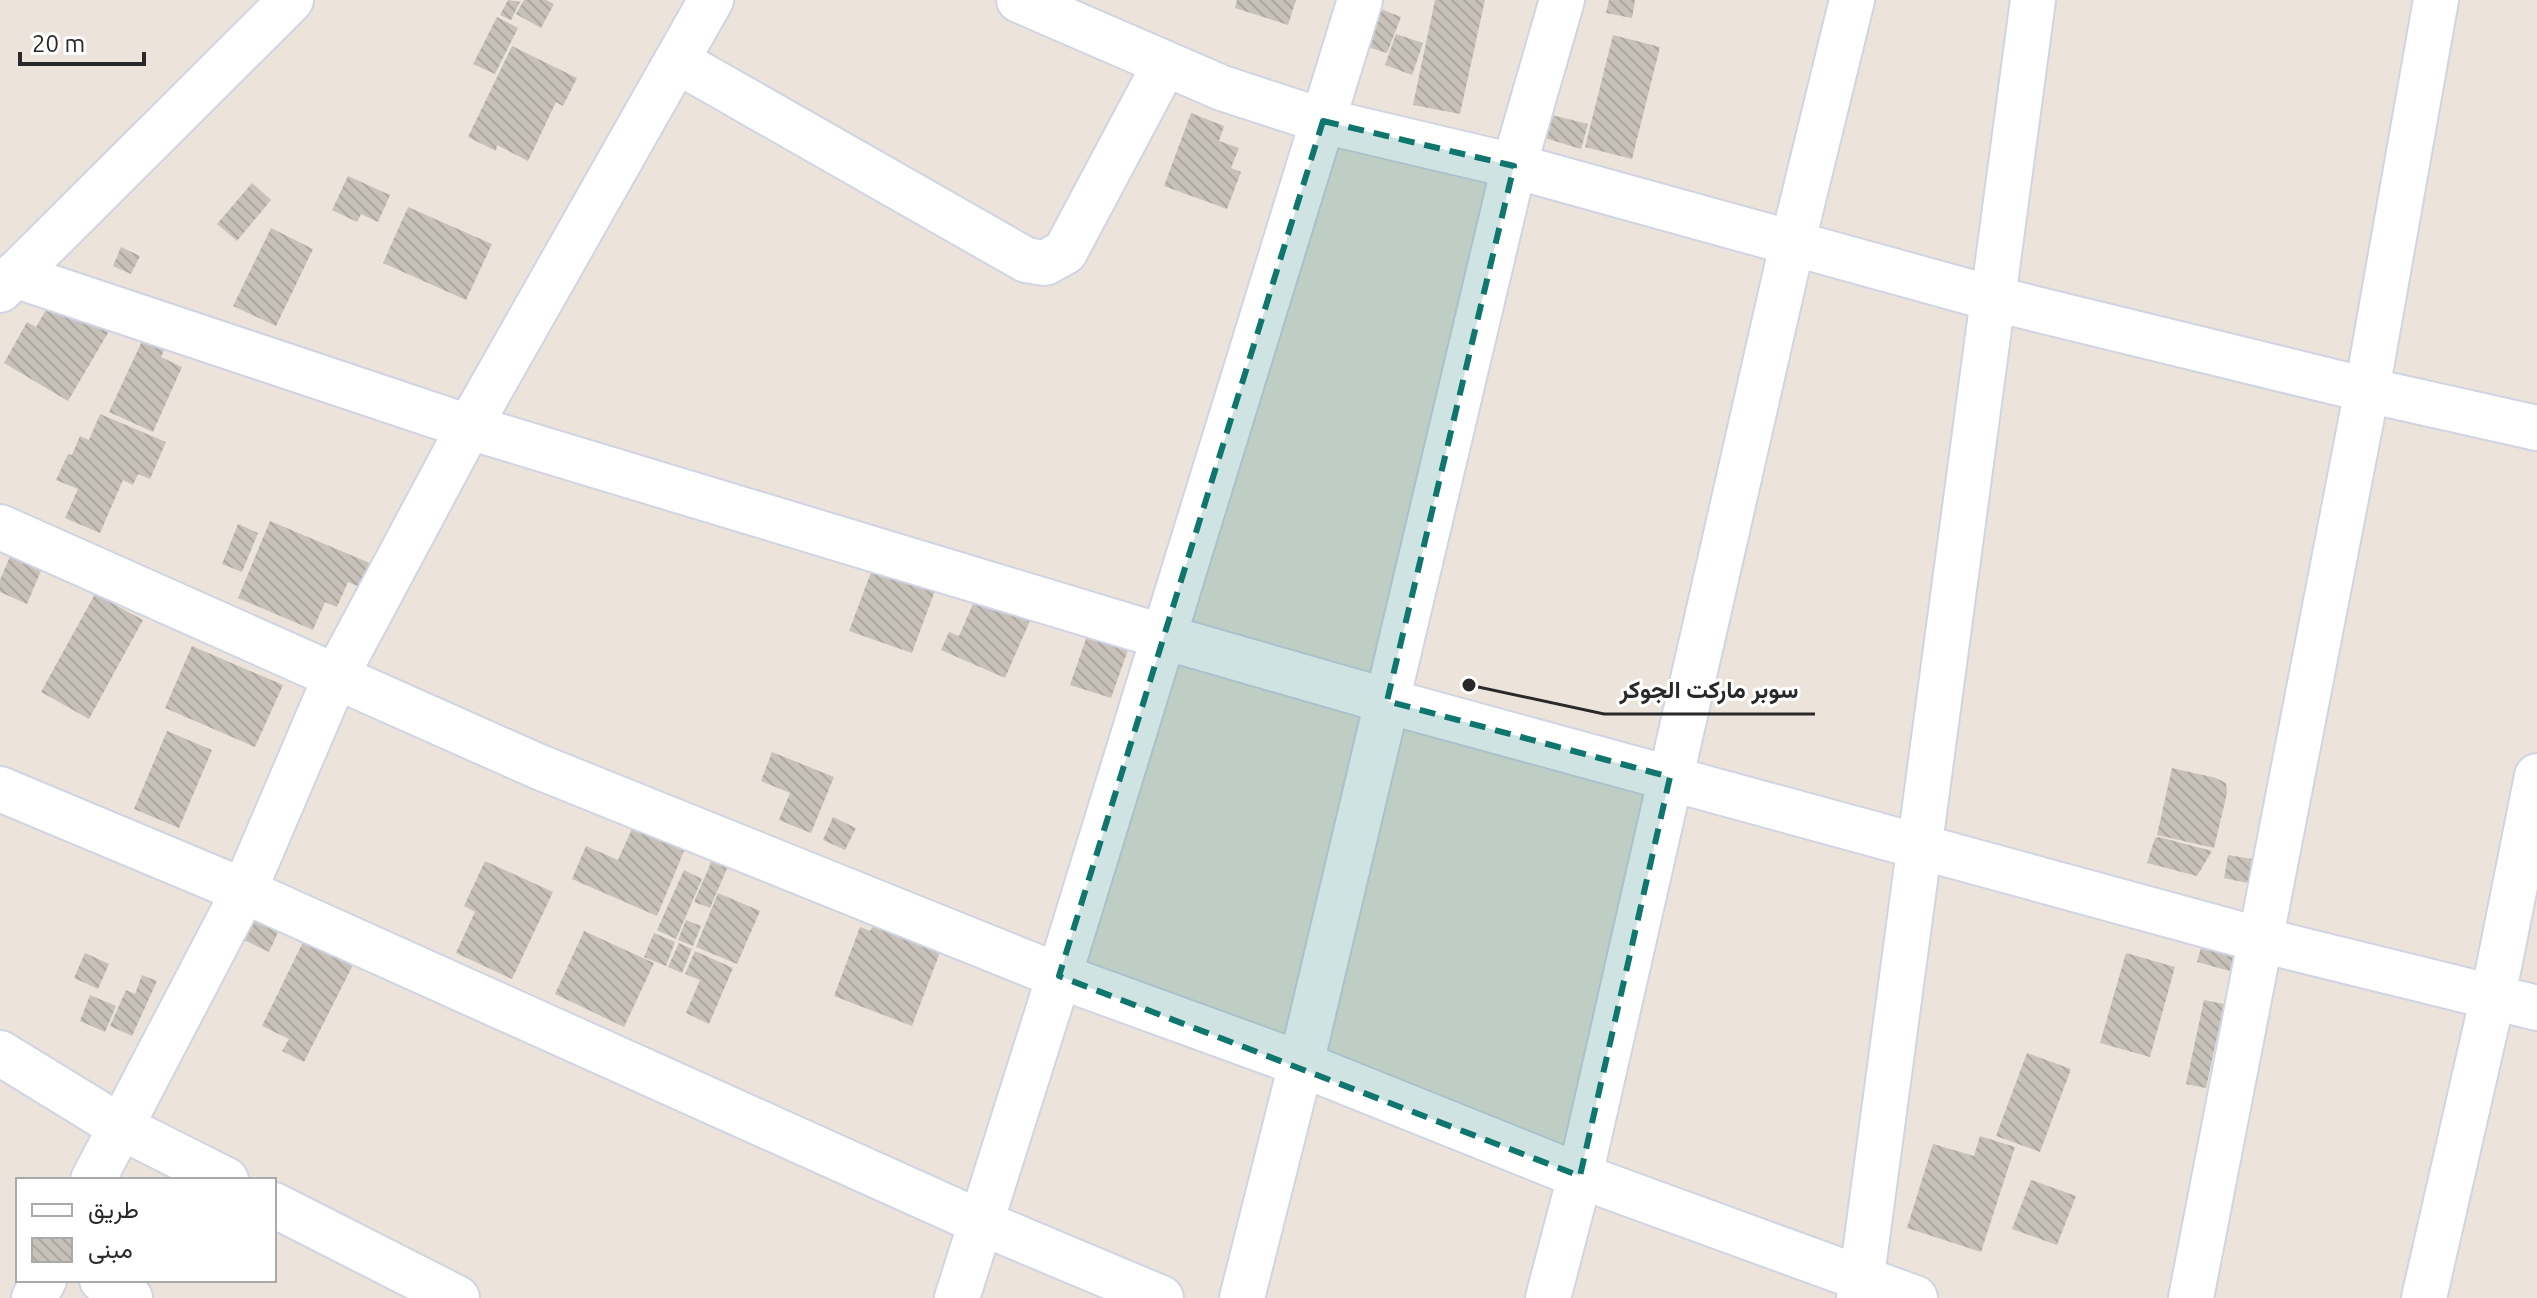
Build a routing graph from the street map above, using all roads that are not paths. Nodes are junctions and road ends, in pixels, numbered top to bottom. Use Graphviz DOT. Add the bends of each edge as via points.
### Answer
graph roads {
  1 [pos="291,0"];
  2 [pos="711,0"];
  3 [pos="1019,0"];
  4 [pos="1360,0"];
  5 [pos="1562,0"];
  6 [pos="1852,0"];
  7 [pos="2033,0"];
  8 [pos="2436,0"];
  9 [pos="677,61"];
  10 [pos="1165,64"];
  11 [pos="1323,121"];
  12 [pos="1514,166"];
  13 [pos="1792,245"];
  14 [pos="7,283"];
  15 [pos="1991,298"];
  16 [pos="2367,390"];
  17 [pos="469,427"];
  18 [pos="2537,428"];
  19 [pos="0,527"];
  20 [pos="1164,637"];
  21 [pos="335,678"];
  22 [pos="1387,701"];
  23 [pos="1670,777"];
  24 [pos="0,789"];
  25 [pos="2535,796"];
  26 [pos="1917,846"];
  27 [pos="244,891"];
  28 [pos="2261,940"];
  29 [pos="1059,976"];
  30 [pos="2493,996"];
  31 [pos="2537,1008"];
  32 [pos="0,1053"];
  33 [pos="1301,1064"];
  34 [pos="119,1126"];
  35 [pos="1580,1176"];
  36 [pos="94,1178"];
  37 [pos="222,1178"];
  38 [pos="276,1206"];
  39 [pos="980,1222"];
  40 [pos="105,1282"];
  41 [pos="1860,1288"];
  42 [pos="130,1298"];
  43 [pos="457,1298"];
  44 [pos="957,1298"];
  45 [pos="1161,1298"];
  46 [pos="1242,1298"];
  47 [pos="1548,1298"];
  48 [pos="1915,1298"];
  49 [pos="2191,1298"];
  50 [pos="2424,1298"];
  1 -- 14 [label="street"];
  2 -- 9 [label="street"];
  3 -- 10 [label="street"];
  4 -- 11 [label="street"];
  5 -- 12 [label="street"];
  6 -- 13 [label="street"];
  7 -- 15 [label="street"];
  8 -- 16 [label="street"];
  9 -- 10 [label="street" via="1026,260 1045,263 1065,252"];
  9 -- 17 [label="street"];
  10 -- 11 [label="street"];
  11 -- 12 [label="street"];
  11 -- 20 [label="street"];
  12 -- 13 [label="street"];
  12 -- 22 [label="street"];
  13 -- 15 [label="street"];
  13 -- 23 [label="street"];
  14 -- 17 [label="street"];
  15 -- 16 [label="street"];
  15 -- 26 [label="street"];
  16 -- 18 [label="street"];
  16 -- 28 [label="street"];
  17 -- 20 [label="street"];
  17 -- 21 [label="street"];
  19 -- 21 [label="street"];
  20 -- 22 [label="street"];
  20 -- 29 [label="street"];
  21 -- 27 [label="street"];
  21 -- 29 [label="street" via="537,766"];
  22 -- 23 [label="street"];
  22 -- 33 [label="street"];
  23 -- 26 [label="street"];
  23 -- 35 [label="street"];
  24 -- 27 [label="street"];
  25 -- 30 [label="street"];
  26 -- 28 [label="street"];
  26 -- 41 [label="street"];
  27 -- 34 [label="street"];
  27 -- 39 [label="street"];
  28 -- 30 [label="street"];
  28 -- 49 [label="street"];
  29 -- 33 [label="street"];
  29 -- 39 [label="street"];
  30 -- 31 [label="street"];
  30 -- 50 [label="street"];
  32 -- 34 [label="street"];
  33 -- 35 [label="street"];
  33 -- 46 [label="street"];
  34 -- 36 [label="street"];
  34 -- 37 [label="street"];
  35 -- 41 [label="street"];
  35 -- 47 [label="street"];
  38 -- 43 [label="street"];
  39 -- 44 [label="street"];
  39 -- 45 [label="street"];
  40 -- 42 [label="street"];
  41 -- 48 [label="street"];
}
